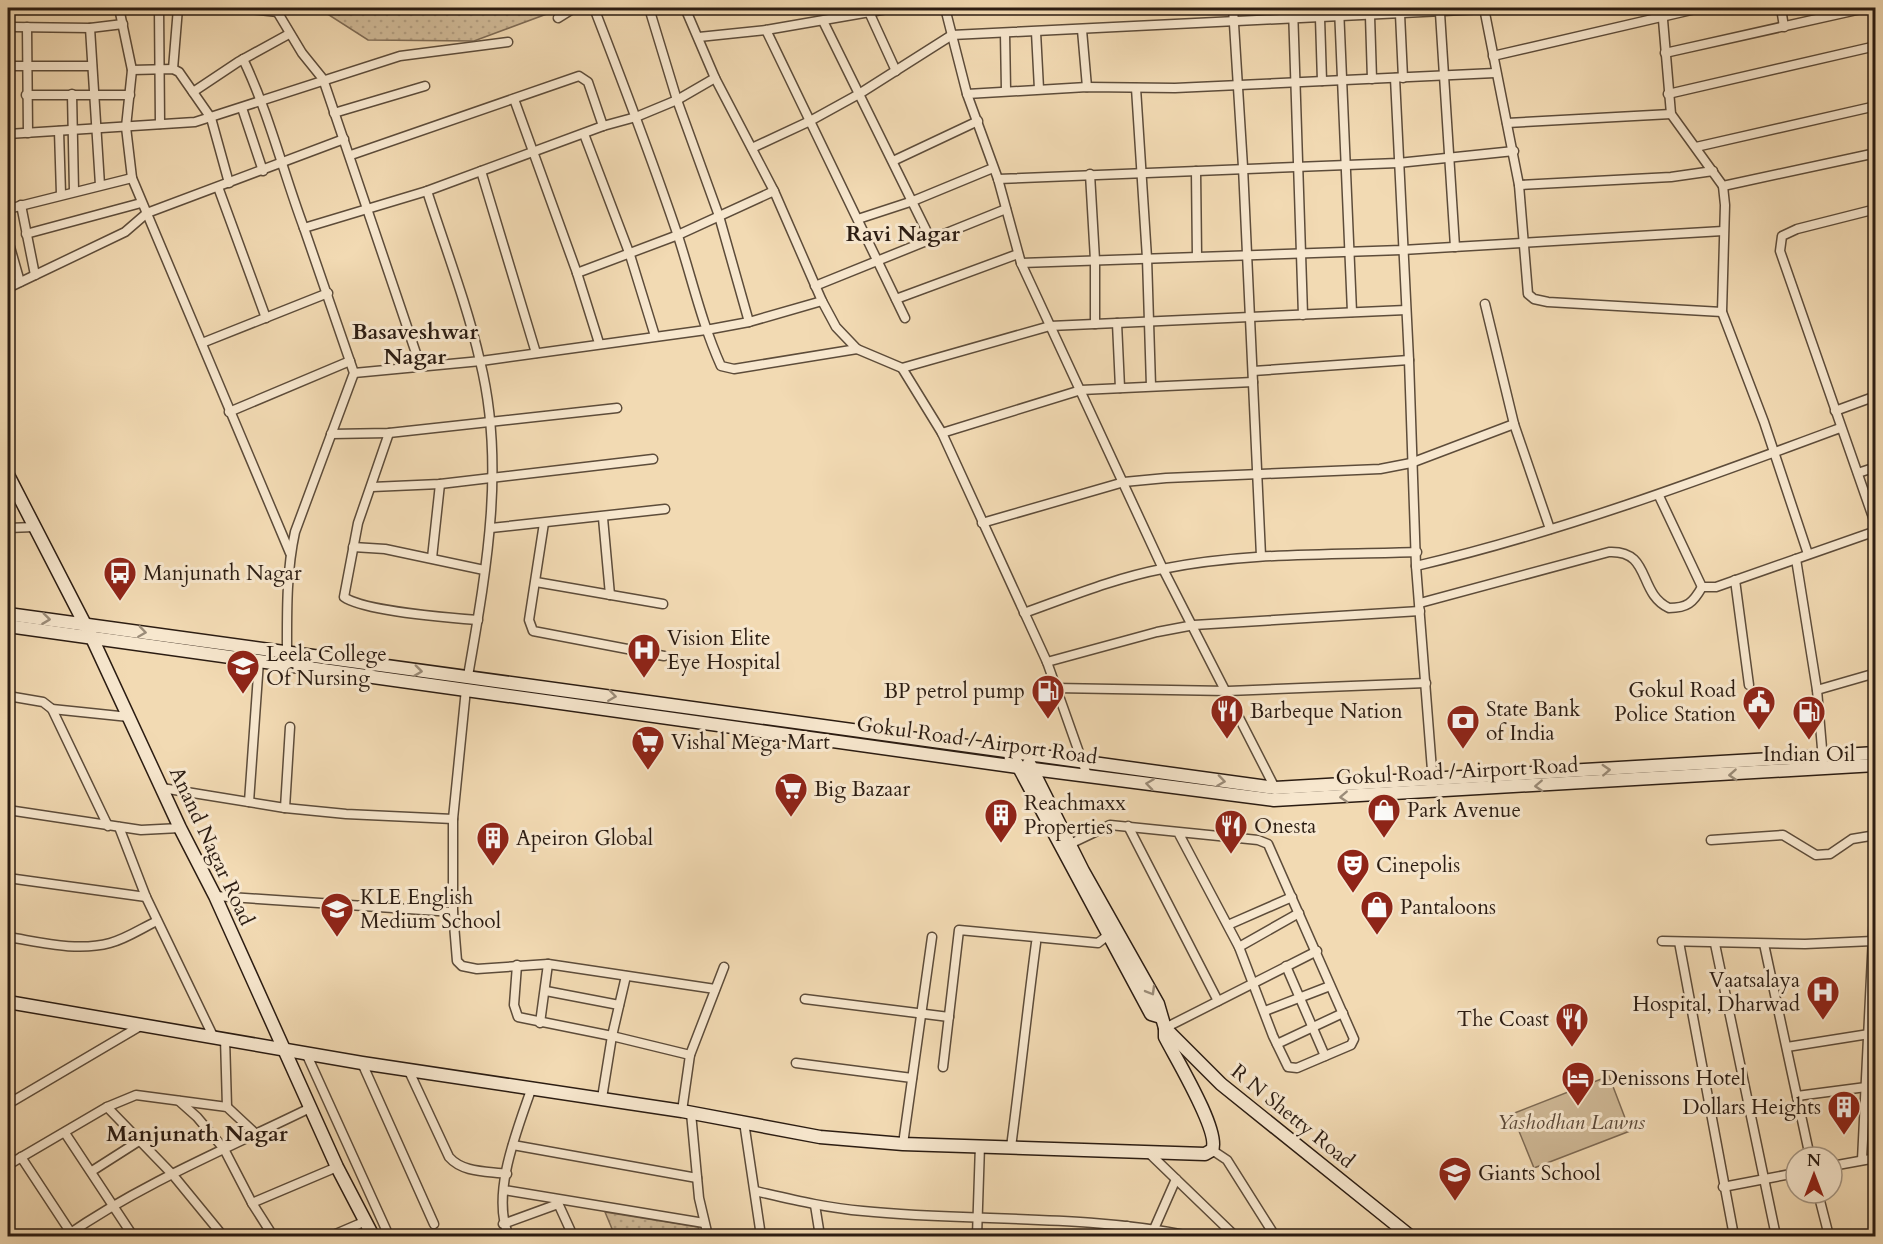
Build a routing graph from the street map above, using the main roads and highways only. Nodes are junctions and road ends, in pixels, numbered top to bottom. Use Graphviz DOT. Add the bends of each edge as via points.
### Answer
graph roads {
  1 [pos="8,475"];
  2 [pos="8,614"];
  3 [pos="84,624"];
  4 [pos="8,626"];
  5 [pos="92,638"];
  6 [pos="288,659"];
  7 [pos="1012,752"];
  8 [pos="1875,753"];
  9 [pos="1025,754"];
  10 [pos="1823,763"];
  11 [pos="1875,765"];
  12 [pos="1018,767"];
  13 [pos="1031,769"];
  14 [pos="1433,786"];
  15 [pos="1063,839"];
  16 [pos="8,1002"];
  17 [pos="1163,1022"];
  18 [pos="284,1049"];
  19 [pos="373,1236"];
  20 [pos="1410,1236"];
  1 -- 3 [label="main road, Anand Nagar Road"];
  2 -- 3 [label="main road, Gokul Road / Airport Road, one-way"];
  3 -- 5 [label="main road, Anand Nagar Road"];
  3 -- 6 [label="main road, Gokul Road / Airport Road, one-way"];
  4 -- 5 [label="main road, Gokul Road / Airport Road"];
  5 -- 6 [label="main road, Gokul Road / Airport Road" via="259,661"];
  5 -- 18 [label="main road, Anand Nagar Road"];
  6 -- 7 [label="main road, Gokul Road / Airport Road, one-way" via="468,676"];
  6 -- 12 [label="main road, Gokul Road / Airport Road" via="466,689"];
  7 -- 9 [label="main road, Gokul Road / Airport Road"];
  7 -- 12 [label="main road, R N Shetty Road"];
  8 -- 10 [label="main road, Gokul Road / Airport Road"];
  9 -- 13 [label="main road, R N Shetty Road"];
  9 -- 14 [label="main road, Gokul Road / Airport Road, one-way" via="1275,788"];
  10 -- 11 [label="main road, Gokul Road / Airport Road"];
  10 -- 14 [label="main road, Gokul Road / Airport Road"];
  12 -- 13 [label="main road, Gokul Road / Airport Road"];
  12 -- 15 [label="main road, R N Shetty Road"];
  14 -- 13 [label="main road, Gokul Road / Airport Road, one-way" via="1275,800"];
  13 -- 15 [label="main road, R N Shetty Road"];
  15 -- 17 [label="main road, R N Shetty Road" via="1151,1014"];
  16 -- 18 [label="main road"];
  17 -- 18 [label="main road" via="1165,1037 1214,1139 1212,1150 1198,1156 820,1137 602,1098"];
  17 -- 20 [label="main road, R N Shetty Road" via="1221,1084"];
  18 -- 19 [label="main road, Anand Nagar Road"];
}
